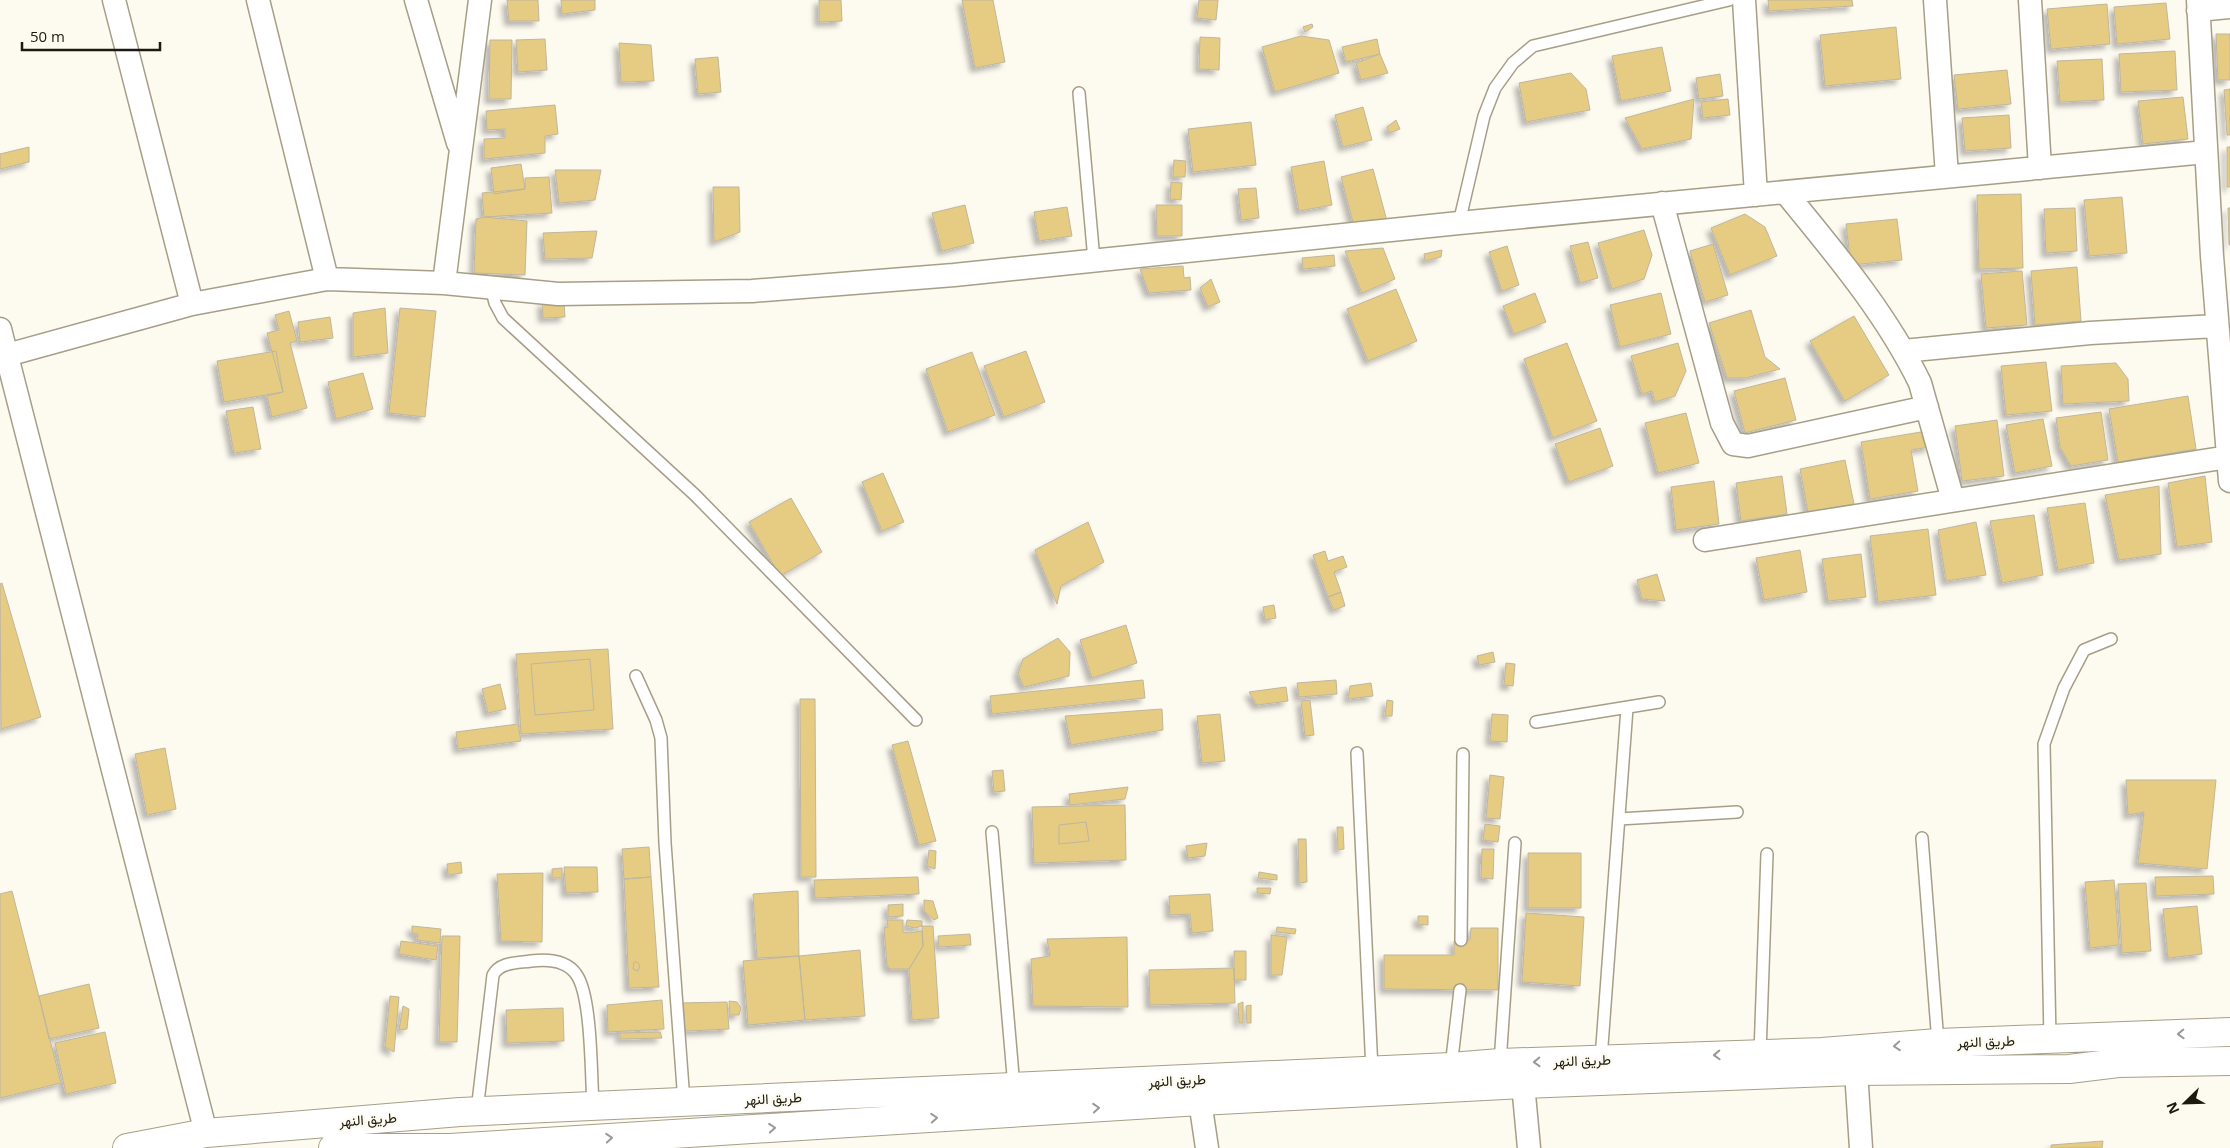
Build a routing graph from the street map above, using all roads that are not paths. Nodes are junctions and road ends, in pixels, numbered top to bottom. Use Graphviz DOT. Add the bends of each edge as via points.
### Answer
graph roads {
  1 [pos="114,0"];
  2 [pos="258,0"];
  3 [pos="416,0"];
  4 [pos="480,0"];
  5 [pos="1729,0"];
  6 [pos="1744,0"];
  7 [pos="1935,0"];
  8 [pos="2030,0"];
  9 [pos="2198,5"];
  10 [pos="2230,8"];
  11 [pos="1079,94"];
  12 [pos="2206,152"];
  13 [pos="461,153"];
  14 [pos="2040,168"];
  15 [pos="1947,176"];
  16 [pos="1785,192"];
  17 [pos="1756,194"];
  18 [pos="1662,203"];
  19 [pos="1459,223"];
  20 [pos="2221,255"];
  21 [pos="1094,260"];
  22 [pos="327,279"];
  23 [pos="444,283"];
  24 [pos="491,287"];
  25 [pos="192,304"];
  26 [pos="2216,326"];
  27 [pos="0,329"];
  28 [pos="1904,352"];
  29 [pos="4,356"];
  30 [pos="1927,407"];
  31 [pos="2228,456"];
  32 [pos="2230,481"];
  33 [pos="1953,500"];
  34 [pos="1705,540"];
  35 [pos="2111,640"];
  36 [pos="636,676"];
  37 [pos="1659,702"];
  38 [pos="1627,708"];
  39 [pos="916,720"];
  40 [pos="1536,722"];
  41 [pos="1357,753"];
  42 [pos="1463,754"];
  43 [pos="1737,812"];
  44 [pos="1619,819"];
  45 [pos="992,832"];
  46 [pos="1922,838"];
  47 [pos="1515,843"];
  48 [pos="1767,854"];
  49 [pos="1461,940"];
  50 [pos="1460,990"];
  51 [pos="2230,1032"];
  52 [pos="2050,1039"];
  53 [pos="1938,1042"];
  54 [pos="1760,1054"];
  55 [pos="1601,1059"];
  56 [pos="2230,1062"];
  57 [pos="1500,1063"];
  58 [pos="1451,1068"];
  59 [pos="2048,1069"];
  60 [pos="1372,1070"];
  61 [pos="1856,1071"];
  62 [pos="1523,1084"];
  63 [pos="1014,1087"];
  64 [pos="1200,1101"];
  65 [pos="684,1102"];
  66 [pos="593,1106"];
  67 [pos="477,1111"];
  68 [pos="206,1133"];
  69 [pos="127,1148"];
  70 [pos="334,1148"];
  71 [pos="450,1148"];
  72 [pos="1207,1148"];
  73 [pos="1529,1148"];
  74 [pos="1861,1148"];
  1 -- 25 [label="street"];
  2 -- 22 [label="street"];
  3 -- 13 [label="street"];
  4 -- 13 [label="street"];
  5 -- 19 [label="lane" via="1533,46 1513,63 1495,88 1484,116"];
  6 -- 17 [label="street"];
  7 -- 15 [label="street"];
  8 -- 14 [label="street"];
  9 -- 10 [label="street"];
  9 -- 12 [label="street"];
  11 -- 21 [label="lane"];
  12 -- 14 [label="street"];
  12 -- 20 [label="street"];
  13 -- 23 [label="street"];
  14 -- 15 [label="street"];
  15 -- 16 [label="street"];
  16 -- 17 [label="street"];
  16 -- 28 [label="street" via="1856,280"];
  17 -- 18 [label="street"];
  18 -- 19 [label="street"];
  18 -- 30 [label="street" via="1722,423 1732,444 1748,446"];
  19 -- 21 [label="street"];
  20 -- 26 [label="street"];
  21 -- 24 [label="street" via="752,291 558,294"];
  22 -- 23 [label="street"];
  22 -- 25 [label="street"];
  23 -- 24 [label="street"];
  24 -- 39 [label="lane" via="503,318 695,496"];
  25 -- 29 [label="street"];
  26 -- 28 [label="street" via="2090,333"];
  26 -- 31 [label="street"];
  27 -- 29 [label="street"];
  28 -- 30 [label="street" via="1920,383"];
  29 -- 68 [label="street"];
  30 -- 33 [label="street"];
  31 -- 32 [label="street"];
  31 -- 33 [label="street"];
  33 -- 34 [label="street"];
  35 -- 52 [label="lane" via="2084,650 2064,688 2044,744"];
  36 -- 65 [label="lane" via="661,738 665,842"];
  37 -- 38 [label="lane"];
  38 -- 40 [label="lane"];
  38 -- 44 [label="lane"];
  41 -- 60 [label="lane"];
  42 -- 49 [label="lane"];
  43 -- 44 [label="lane"];
  44 -- 55 [label="lane"];
  45 -- 63 [label="lane"];
  46 -- 53 [label="lane"];
  47 -- 57 [label="lane"];
  48 -- 54 [label="lane"];
  50 -- 58 [label="lane"];
  51 -- 52 [label="main road, طريق النهر, one-way"];
  52 -- 53 [label="main road, طريق النهر"];
  52 -- 59 [label="main road"];
  53 -- 54 [label="main road, طريق النهر, one-way"];
  54 -- 55 [label="main road, طريق النهر, one-way"];
  55 -- 57 [label="main road, طريق النهر, one-way"];
  56 -- 59 [label="main road, طريق النهر" via="2118,1063"];
  57 -- 58 [label="main road, طريق النهر"];
  58 -- 60 [label="main road, طريق النهر"];
  59 -- 61 [label="main road, طريق النهر"];
  60 -- 63 [label="main road, طريق النهر"];
  61 -- 62 [label="main road, طريق النهر"];
  61 -- 74 [label="street"];
  62 -- 64 [label="main road, طريق النهر"];
  62 -- 73 [label="street"];
  63 -- 65 [label="main road, طريق النهر"];
  71 -- 64 [label="main road, طريق النهر, one-way"];
  64 -- 72 [label="street"];
  65 -- 66 [label="main road, طريق النهر"];
  66 -- 67 [label="main road, طريق النهر"];
  66 -- 67 [label="lane" via="583,985 566,965 543,960 503,966 493,975"];
  67 -- 68 [label="main road, طريق النهر"];
  68 -- 69 [label="main road, طريق النهر"];
  70 -- 71 [label="main road, طريق النهر"];
}
